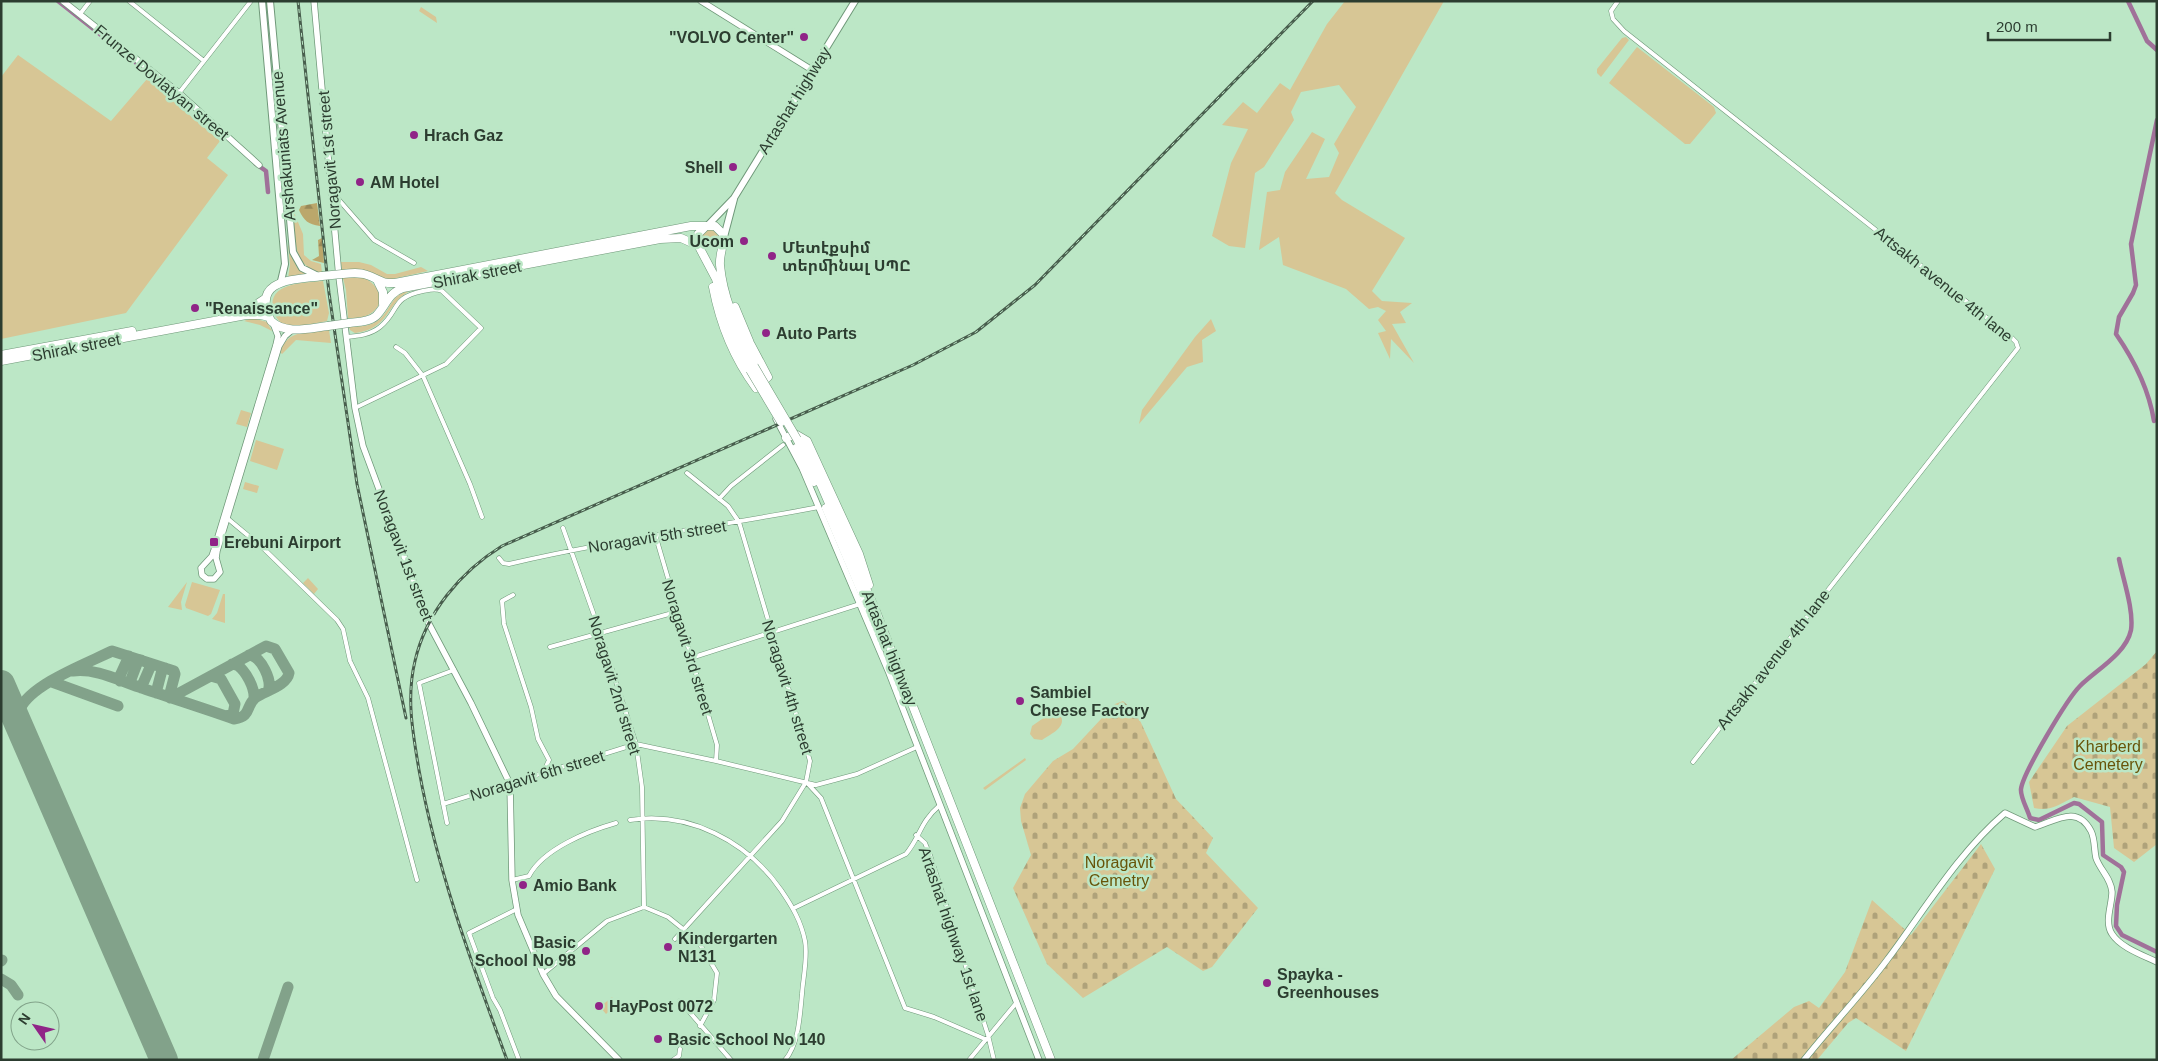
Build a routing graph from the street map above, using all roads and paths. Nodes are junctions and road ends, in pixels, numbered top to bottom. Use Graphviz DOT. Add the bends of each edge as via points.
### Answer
graph roads {
  1 [pos="63,1"];
  2 [pos="90,1"];
  3 [pos="129,1"];
  4 [pos="251,1"];
  5 [pos="262,1"];
  6 [pos="270,1"];
  7 [pos="314,1"];
  8 [pos="701,1"];
  9 [pos="855,1"];
  10 [pos="1618,1"];
  11 [pos="80,14"];
  12 [pos="204,62"];
  13 [pos="812,70"];
  14 [pos="180,93"];
  15 [pos="259,165"];
  16 [pos="331,190"];
  17 [pos="734,198"];
  18 [pos="707,226"];
  19 [pos="723,241"];
  20 [pos="701,248"];
  21 [pos="414,263"];
  22 [pos="710,264"];
  23 [pos="721,272"];
  24 [pos="321,277"];
  25 [pos="281,281"];
  26 [pos="378,282"];
  27 [pos="266,298"];
  28 [pos="383,304"];
  29 [pos="271,320"];
  30 [pos="292,330"];
  31 [pos="346,337"];
  32 [pos="396,347"];
  33 [pos="1,355"];
  34 [pos="1,361"];
  35 [pos="752,368"];
  36 [pos="423,376"];
  37 [pos="756,388"];
  38 [pos="355,408"];
  39 [pos="790,441"];
  40 [pos="687,473"];
  41 [pos="720,499"];
  42 [pos="819,507"];
  43 [pos="226,517"];
  44 [pos="482,517"];
  45 [pos="738,522"];
  46 [pos="563,528"];
  47 [pos="655,534"];
  48 [pos="571,550"];
  49 [pos="499,558"];
  50 [pos="207,561"];
  51 [pos="218,563"];
  52 [pos="513,595"];
  53 [pos="860,604"];
  54 [pos="875,609"];
  55 [pos="676,612"];
  56 [pos="600,632"];
  57 [pos="771,633"];
  58 [pos="550,647"];
  59 [pos="691,658"];
  60 [pos="454,670"];
  61 [pos="636,744"];
  62 [pos="917,747"];
  63 [pos="716,761"];
  64 [pos="1693,762"];
  65 [pos="543,773"];
  66 [pos="806,782"];
  67 [pos="510,784"];
  68 [pos="443,804"];
  69 [pos="940,805"];
  70 [pos="642,818"];
  71 [pos="630,820"];
  72 [pos="616,822"];
  73 [pos="447,823"];
  74 [pos="916,835"];
  75 [pos="752,856"];
  76 [pos="854,879"];
  77 [pos="417,880"];
  78 [pos="512,880"];
  79 [pos="644,907"];
  80 [pos="794,908"];
  81 [pos="516,910"];
  82 [pos="685,929"];
  83 [pos="674,939"];
  84 [pos="2157,962"];
  85 [pos="543,974"];
  86 [pos="680,1001"];
  87 [pos="1017,1001"];
  88 [pos="700,1026"];
  89 [pos="987,1037"];
  90 [pos="680,1049"];
  91 [pos="519,1060"];
  92 [pos="619,1060"];
  93 [pos="673,1060"];
  94 [pos="731,1060"];
  95 [pos="785,1060"];
  96 [pos="969,1060"];
  97 [pos="994,1060"];
  98 [pos="1040,1060"];
  99 [pos="1046,1060"];
  100 [pos="1051,1060"];
  101 [pos="1804,1060"];
  1 -- 11 [label="street, Frunze Dovlatyan street"];
  2 -- 11 [label="street"];
  3 -- 12 [label="street"];
  4 -- 12 [label="street"];
  5 -- 25 [label="main road, Arshakuniats Avenue" via="285,264"];
  6 -- 24 [label="main road, Arshakuniats Avenue" via="293,252 302,268"];
  7 -- 16 [label="street, Noragavit 1st street"];
  8 -- 13 [label="street"];
  9 -- 13 [label="main road, Artashat highway"];
  10 -- 64 [label="street, Artsakh avenue 4th lane" via="1611,11 1613,19 1624,31 2010,336 2018,348"];
  11 -- 14 [label="street, Frunze Dovlatyan street"];
  12 -- 14 [label="street"];
  13 -- 17 [label="main road, Artashat highway"];
  14 -- 15 [label="street, Frunze Dovlatyan street"];
  16 -- 21 [label="street" via="374,240"];
  16 -- 31 [label="street, Noragavit 1st street"];
  17 -- 18 [label="main road, Artashat highway"];
  17 -- 19 [label="main road, Artashat highway"];
  18 -- 19 [label="highway" via="719,228"];
  18 -- 20 [label="highway, Artashat highway" via="698,234"];
  18 -- 26 [label="highway, Shirak street" via="691,226 395,283"];
  19 -- 20 [label="highway" via="714,251"];
  19 -- 23 [label="highway, Artashat highway"];
  20 -- 22 [label="highway, Artashat highway"];
  20 -- 28 [label="highway, Shirak street" via="681,238 660,239 403,288 391,294"];
  22 -- 35 [label="highway, Artashat highway" via="730,326"];
  22 -- 37 [label="highway" via="726,335"];
  23 -- 35 [label="highway, Artashat highway" via="734,321"];
  23 -- 37 [label="highway" via="768,377"];
  24 -- 25 [label="highway, Shirak street"];
  24 -- 26 [label="highway, Shirak street, bridge" via="356,273"];
  25 -- 27 [label="highway, Shirak street"];
  26 -- 28 [label="highway" via="383,292"];
  27 -- 29 [label="highway"];
  27 -- 33 [label="highway, Shirak street" via="245,310"];
  28 -- 30 [label="highway, Shirak street, bridge" via="375,316 367,320"];
  29 -- 30 [label="highway, Shirak street"];
  29 -- 34 [label="highway, Shirak street" via="261,315 246,315"];
  29 -- 43 [label="street" via="278,340"];
  30 -- 43 [label="street" via="281,341"];
  31 -- 36 [label="street" via="375,331 404,296 434,289 442,291 481,328 446,364"];
  31 -- 38 [label="street, Noragavit 1st street"];
  32 -- 36 [label="street" via="406,353"];
  35 -- 39 [label="highway, Artashat highway, bridge"];
  36 -- 38 [label="street"];
  36 -- 44 [label="street"];
  37 -- 39 [label="street"];
  38 -- 60 [label="street, Noragavit 1st street" via="363,446 426,615"];
  39 -- 41 [label="street" via="731,486"];
  39 -- 42 [label="street, Artashat highway"];
  39 -- 54 [label="highway, Artashat highway" via="821,485"];
  39 -- 54 [label="highway" via="792,435 798,435 811,448 859,554"];
  39 -- 99 [label="highway, Artashat highway" via="816,486 869,610"];
  40 -- 41 [label="street, Noragavit 4th street"];
  41 -- 45 [label="street, Noragavit 4th street"];
  42 -- 45 [label="street, Noragavit 5th street"];
  42 -- 53 [label="street, Artashat highway"];
  43 -- 50 [label="street" via="214,552"];
  43 -- 51 [label="street" via="216,554"];
  43 -- 77 [label="street" via="263,548 338,620 343,629 350,661 368,698"];
  45 -- 47 [label="street, Noragavit 5th street"];
  45 -- 57 [label="street, Noragavit 4th street"];
  46 -- 48 [label="street, Noragavit 2nd street"];
  47 -- 48 [label="street, Noragavit 5th street"];
  47 -- 55 [label="street, Noragavit 3rd street"];
  48 -- 49 [label="street, Noragavit 5th street" via="509,564"];
  48 -- 56 [label="street, Noragavit 2nd street"];
  50 -- 51 [label="street"];
  50 -- 51 [label="street" via="200,570 204,577 213,580 218,576"];
  52 -- 65 [label="street" via="502,601 504,624 538,739 549,760"];
  53 -- 57 [label="street"];
  53 -- 62 [label="street, Artashat highway"];
  54 -- 100 [label="highway, Artashat highway"];
  55 -- 56 [label="street"];
  55 -- 59 [label="street, Noragavit 3rd street"];
  56 -- 58 [label="street"];
  56 -- 61 [label="street, Noragavit 2nd street"];
  57 -- 59 [label="street"];
  57 -- 66 [label="street, Noragavit 4th street" via="810,761"];
  59 -- 63 [label="street, Noragavit 3rd street" via="717,745"];
  60 -- 67 [label="street, Noragavit 1st street"];
  60 -- 68 [label="street" via="419,683"];
  61 -- 63 [label="street, Noragavit 6th street"];
  61 -- 65 [label="street, Noragavit 6th street"];
  61 -- 70 [label="street, Noragavit 2nd street" via="642,787"];
  62 -- 66 [label="street, Noragavit 6th street" via="857,774 821,784"];
  62 -- 69 [label="street, Artashat highway"];
  63 -- 66 [label="street, Noragavit 6th street"];
  65 -- 67 [label="street, Noragavit 6th street"];
  66 -- 75 [label="street, Noragavit 4th street" via="782,821"];
  66 -- 76 [label="street" via="821,798"];
  67 -- 68 [label="street, Noragavit 6th street"];
  67 -- 78 [label="street, Noragavit 1st street"];
  68 -- 73 [label="street"];
  69 -- 74 [label="street" via="929,814"];
  69 -- 87 [label="street, Artashat highway"];
  70 -- 71 [label="street"];
  70 -- 75 [label="street" via="662,819 717,833"];
  70 -- 79 [label="street, Noragavit 2nd street"];
  72 -- 78 [label="street" via="581,834 533,868 529,876"];
  74 -- 76 [label="street" via="906,854"];
  74 -- 89 [label="street, Artashat highway 1st lane" via="925,843 930,855"];
  75 -- 80 [label="street" via="770,874"];
  75 -- 82 [label="street, Noragavit 4th street"];
  76 -- 80 [label="street"];
  76 -- 89 [label="street" via="905,1008"];
  78 -- 81 [label="street, Noragavit 1st street"];
  79 -- 82 [label="street" via="668,917"];
  79 -- 85 [label="street" via="607,921"];
  80 -- 95 [label="street" via="805,942 804,971 794,1043"];
  81 -- 85 [label="street, Noragavit 1st street"];
  81 -- 91 [label="street" via="469,933"];
  82 -- 83 [label="street, Noragavit 4th street"];
  82 -- 88 [label="street" via="698,941 718,973 714,1000"];
  84 -- 101 [label="street" via="2127,947 2112,935 2108,923 2110,882 2096,858 2092,832 2086,825 2076,816 2065,815 2035,827 2005,813 1987,828 1886,961"];
  85 -- 92 [label="street, Noragavit 1st street" via="556,996"];
  86 -- 88 [label="street"];
  87 -- 89 [label="street"];
  87 -- 98 [label="street, Artashat highway"];
  88 -- 94 [label="street"];
  89 -- 96 [label="street"];
  89 -- 97 [label="street, Artashat highway 1st lane"];
  90 -- 93 [label="street" via="679,1056"];
}
